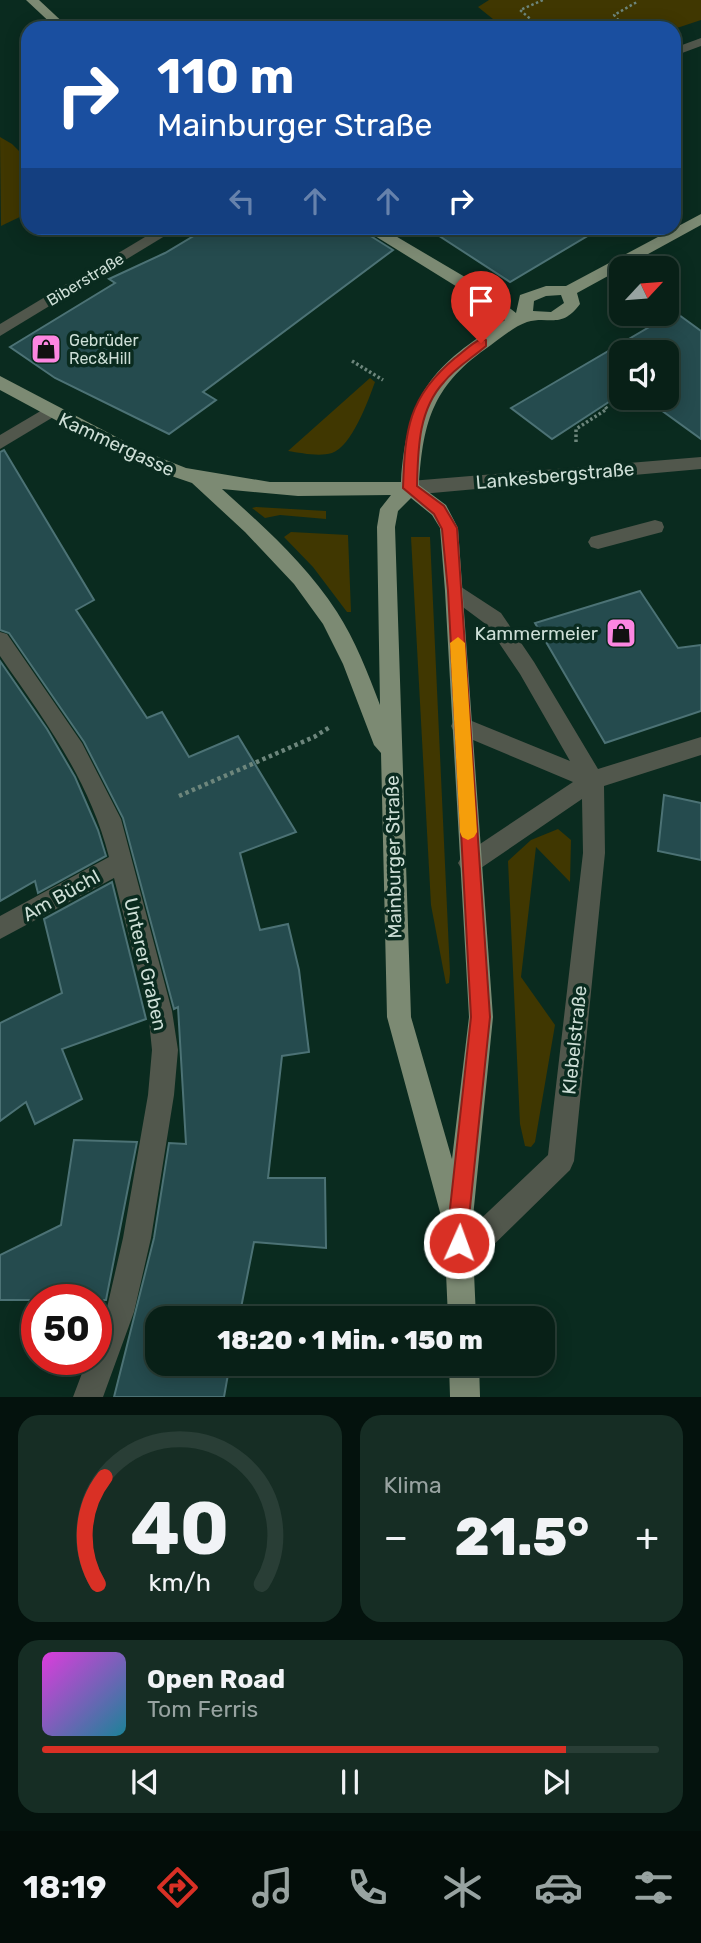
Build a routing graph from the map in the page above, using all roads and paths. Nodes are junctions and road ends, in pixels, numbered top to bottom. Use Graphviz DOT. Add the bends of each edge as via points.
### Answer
graph roads {
  1 [pos="32,0"];
  2 [pos="543,0"];
  3 [pos="642,0"];
  4 [pos="636,1"];
  5 [pos="55,21"];
  6 [pos="531,21"];
  7 [pos="619,21"];
  8 [pos="701,42"];
  9 [pos="681,49"];
  10 [pos="701,219"];
  11 [pos="681,230"];
  12 [pos="158,235"];
  13 [pos="384,235"];
  14 [pos="671,235"];
  15 [pos="568,291"];
  16 [pos="521,319"];
  17 [pos="0,331"];
  18 [pos="352,361"];
  19 [pos="383,380"];
  20 [pos="0,382"];
  21 [pos="604,405"];
  22 [pos="49,412"];
  23 [pos="0,443"];
  24 [pos="576,443"];
  25 [pos="701,463"];
  26 [pos="196,477"];
  27 [pos="410,488"];
  28 [pos="655,527"];
  29 [pos="598,542"];
  30 [pos="455,591"];
  31 [pos="0,640"];
  32 [pos="462,726"];
  33 [pos="330,727"];
  34 [pos="701,746"];
  35 [pos="391,760"];
  36 [pos="593,780"];
  37 [pos="179,796"];
  38 [pos="122,862"];
  39 [pos="470,863"];
  40 [pos="0,928"];
  41 [pos="458,1227"];
  42 [pos="460,1258"];
  43 [pos="462,1306"];
  44 [pos="465,1376"];
  45 [pos="88,1397"];
  46 [pos="466,1397"];
  1 -- 5 [label="main road"];
  2 -- 6 [label="path" via="520,10"];
  3 -- 4 [label="path"];
  4 -- 7 [label="path" via="616,12"];
  8 -- 9 [label="street"];
  10 -- 11 [label="main road"];
  12 -- 17 [label="street, Biberstraße"];
  13 -- 16 [label="main road"];
  14 -- 15 [label="main road"];
  15 -- 16 [label="main road" via="545,288 526,299"];
  15 -- 16 [label="main road" via="572,304 554,316"];
  16 -- 27 [label="main road" via="481,343 439,379 416,421"];
  18 -- 19 [label="path"];
  20 -- 22 [label="main road, Kammergasse"];
  21 -- 24 [label="path" via="607,409 576,429"];
  22 -- 23 [label="street"];
  22 -- 26 [label="main road, Kammergasse" via="148,461"];
  25 -- 27 [label="street, Lankesbergstraße"];
  26 -- 27 [label="main road, Kammergasse" via="272,489"];
  26 -- 35 [label="main road" via="262,536 329,617 352,661"];
  27 -- 30 [label="main road, Mainburger Straße" via="439,510 449,528"];
  27 -- 35 [label="main road, Mainburger Straße" via="389,509 386,527"];
  28 -- 29 [label="street"];
  30 -- 32 [label="main road, Mainburger Straße"];
  30 -- 36 [label="street, Klebelstraße" via="494,619"];
  31 -- 38 [label="street, Unterer Graben" via="89,774 110,819"];
  32 -- 36 [label="street"];
  32 -- 39 [label="main road, Mainburger Straße"];
  33 -- 37 [label="path"];
  34 -- 36 [label="street"];
  35 -- 41 [label="main road, Mainburger Straße" via="399,1017"];
  36 -- 39 [label="street"];
  36 -- 42 [label="street, Klebelstraße" via="594,853 561,1161"];
  38 -- 40 [label="street, Am Büchl"];
  38 -- 45 [label="street, Unterer Graben" via="160,1011 164,1050 137,1238 120,1312"];
  39 -- 41 [label="main road, Mainburger Straße" via="481,1017"];
  41 -- 42 [label="main road, Mainburger Straße"];
  42 -- 43 [label="main road, Mainburger Straße"];
  44 -- 46 [label="main road"];
}
